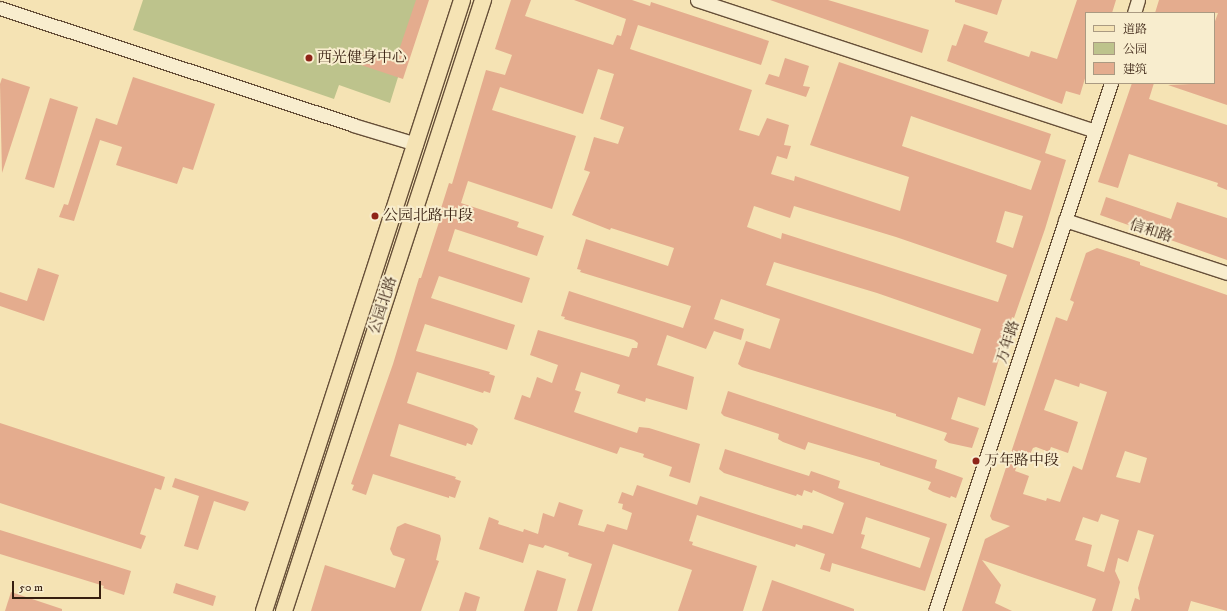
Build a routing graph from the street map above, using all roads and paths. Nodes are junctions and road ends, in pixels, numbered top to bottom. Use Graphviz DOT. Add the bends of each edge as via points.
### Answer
graph roads {
  1 [pos="462,0"];
  2 [pos="483,0"];
  3 [pos="697,0"];
  4 [pos="1138,0"];
  5 [pos="0,8"];
  6 [pos="1134,12"];
  7 [pos="1111,84"];
  8 [pos="1095,131"];
  9 [pos="416,144"];
  10 [pos="1065,220"];
  11 [pos="1227,273"];
  12 [pos="264,611"];
  13 [pos="284,611"];
  14 [pos="935,611"];
  1 -- 9 [label="main road, 公园北路"];
  2 -- 13 [label="main road, 公园北路"];
  3 -- 8 [label="street"];
  4 -- 6 [label="street"];
  5 -- 9 [label="street"];
  7 -- 8 [label="street, 万年路"];
  8 -- 10 [label="street, 万年路"];
  9 -- 12 [label="main road, 公园北路"];
  10 -- 11 [label="street, 信和路"];
  10 -- 14 [label="street, 万年路"];
}
